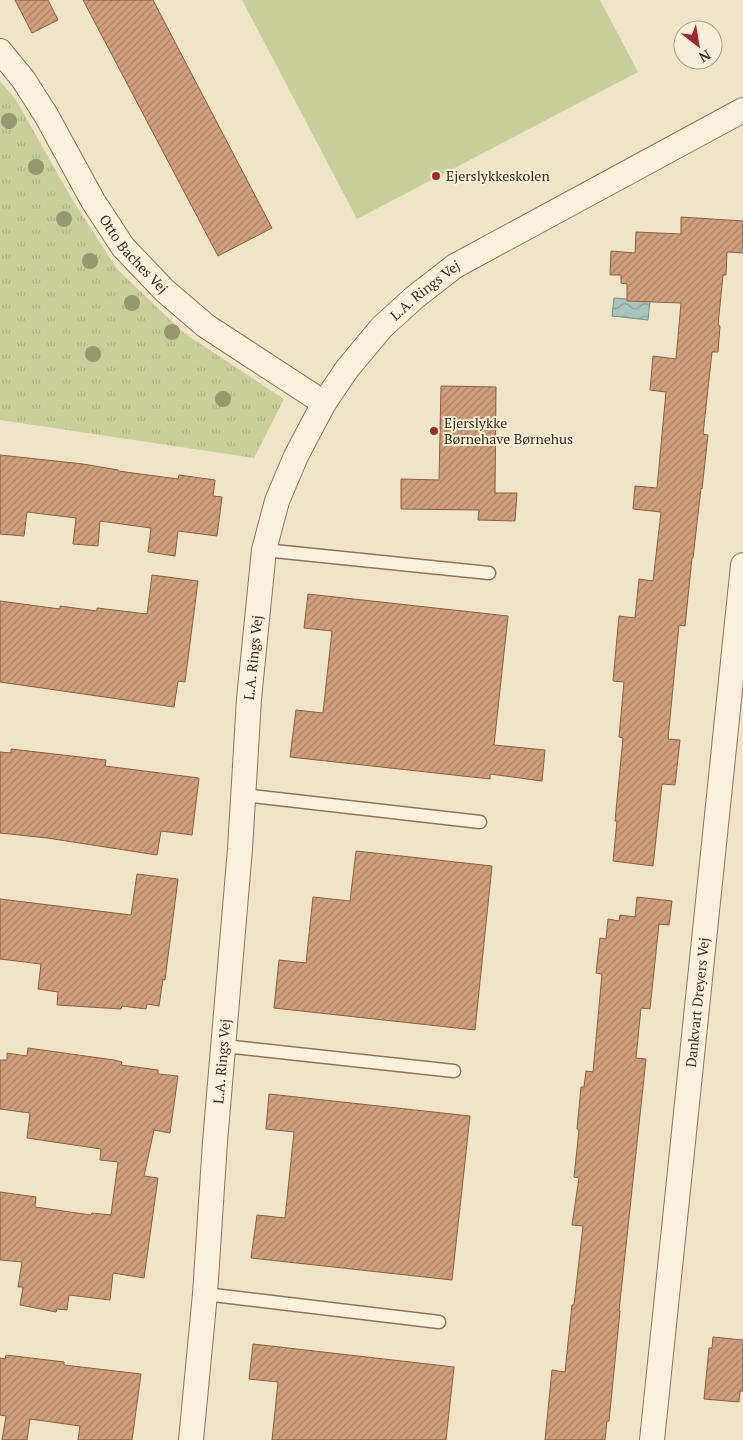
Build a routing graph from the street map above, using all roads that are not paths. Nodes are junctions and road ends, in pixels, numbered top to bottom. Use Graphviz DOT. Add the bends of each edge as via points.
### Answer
graph roads {
  1 [pos="0,51"];
  2 [pos="743,110"];
  3 [pos="324,403"];
  4 [pos="264,550"];
  5 [pos="743,565"];
  6 [pos="488,572"];
  7 [pos="243,795"];
  8 [pos="480,822"];
  9 [pos="224,1046"];
  10 [pos="454,1071"];
  11 [pos="205,1294"];
  12 [pos="439,1322"];
  13 [pos="191,1440"];
  14 [pos="652,1440"];
  1 -- 3 [label="street, Otto Baches Vej" via="37,100 93,201 123,247 165,291 206,326"];
  2 -- 3 [label="street, L.A. Rings Vej" via="455,266 382,327"];
  3 -- 4 [label="street, L.A. Rings Vej" via="277,500"];
  4 -- 6 [label="lane"];
  4 -- 7 [label="street, L.A. Rings Vej"];
  5 -- 14 [label="street, Dankvart Dreyers Vej"];
  7 -- 8 [label="lane"];
  7 -- 9 [label="street, L.A. Rings Vej"];
  9 -- 10 [label="lane"];
  9 -- 11 [label="street, L.A. Rings Vej"];
  11 -- 12 [label="lane"];
  11 -- 13 [label="street, L.A. Rings Vej"];
}
